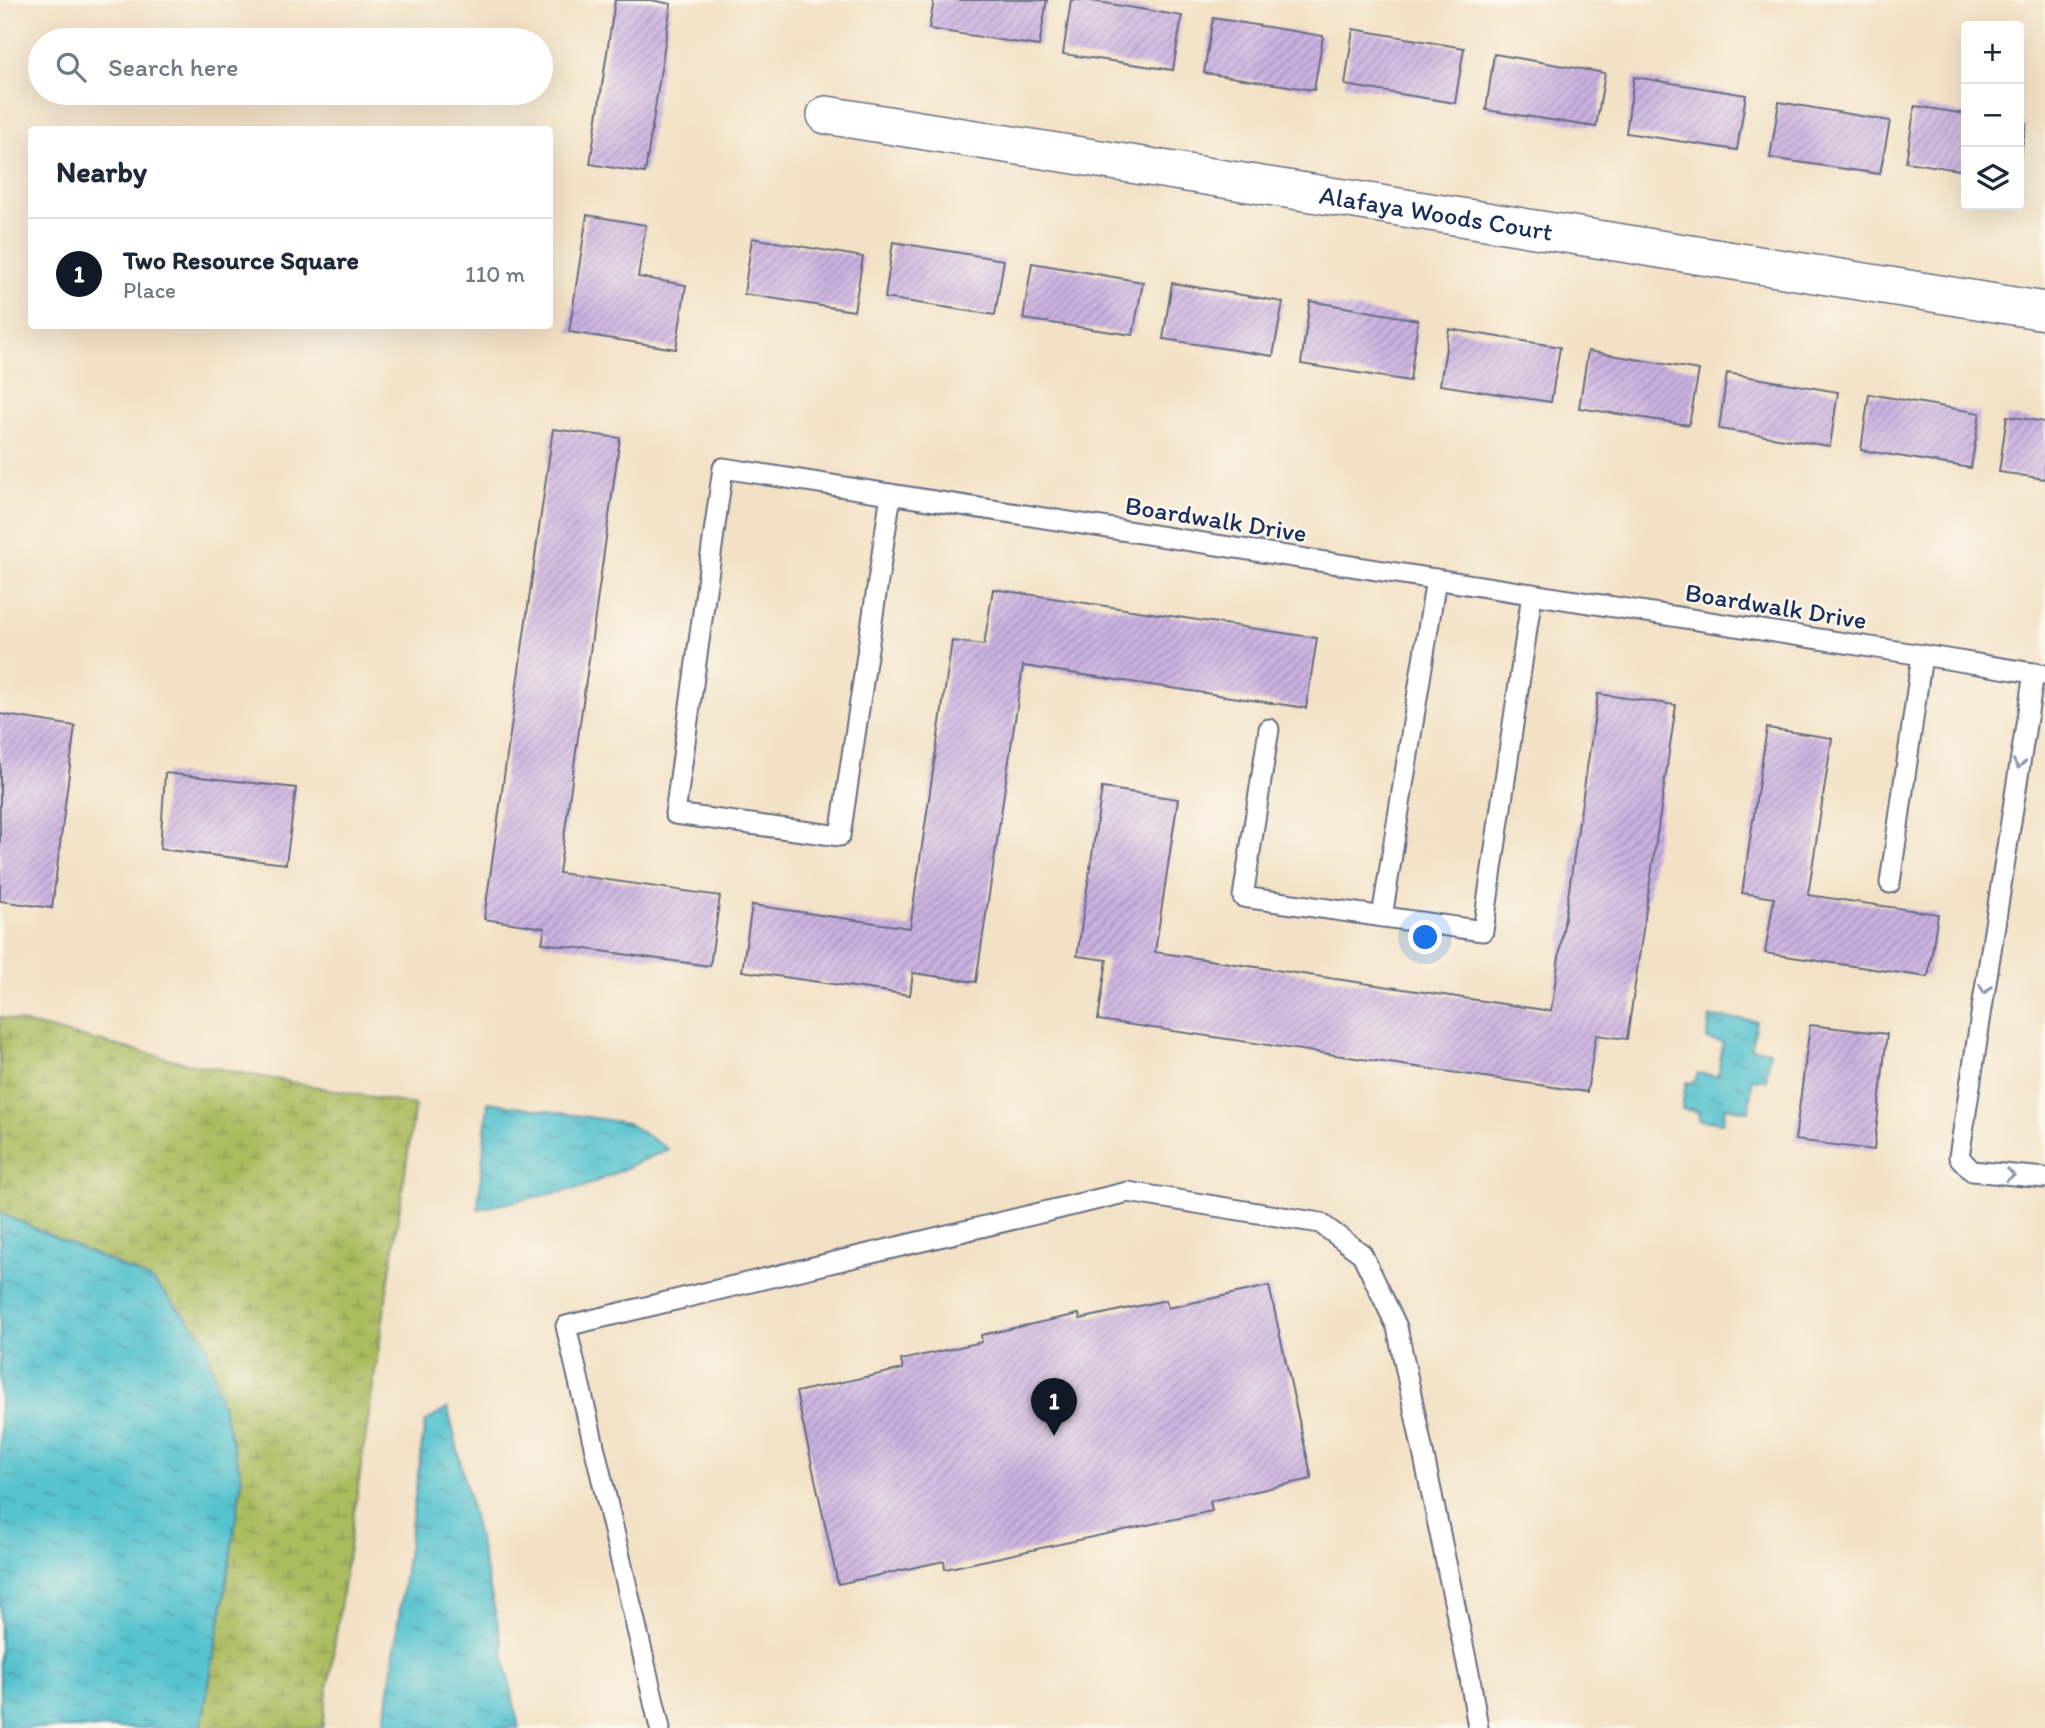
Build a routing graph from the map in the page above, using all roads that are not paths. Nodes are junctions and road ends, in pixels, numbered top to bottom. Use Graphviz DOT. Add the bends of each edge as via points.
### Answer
graph roads {
  1 [pos="826,115"];
  2 [pos="2045,311"];
  3 [pos="891,494"];
  4 [pos="1436,579"];
  5 [pos="1532,594"];
  6 [pos="1922,655"];
  7 [pos="2039,674"];
  8 [pos="1269,729"];
  9 [pos="1890,883"];
  10 [pos="1382,917"];
  11 [pos="2045,1178"];
  12 [pos="660,1728"];
  13 [pos="1478,1728"];
  1 -- 2 [label="street, Alafaya Woods Court"];
  3 -- 3 [label="lane, Boardwalk Drive" via="840,836 675,814 723,468"];
  3 -- 4 [label="lane, Boardwalk Drive"];
  4 -- 5 [label="lane, Boardwalk Drive"];
  4 -- 10 [label="lane"];
  5 -- 6 [label="lane, Boardwalk Drive"];
  5 -- 10 [label="lane" via="1483,931"];
  6 -- 7 [label="lane, Boardwalk Drive"];
  6 -- 9 [label="lane"];
  7 -- 11 [label="lane, one-way" via="1959,1157 1972,1171"];
  8 -- 10 [label="lane" via="1243,897"];
  12 -- 13 [label="lane" via="566,1326 1128,1192 1320,1223 1362,1254 1397,1327"];
}
